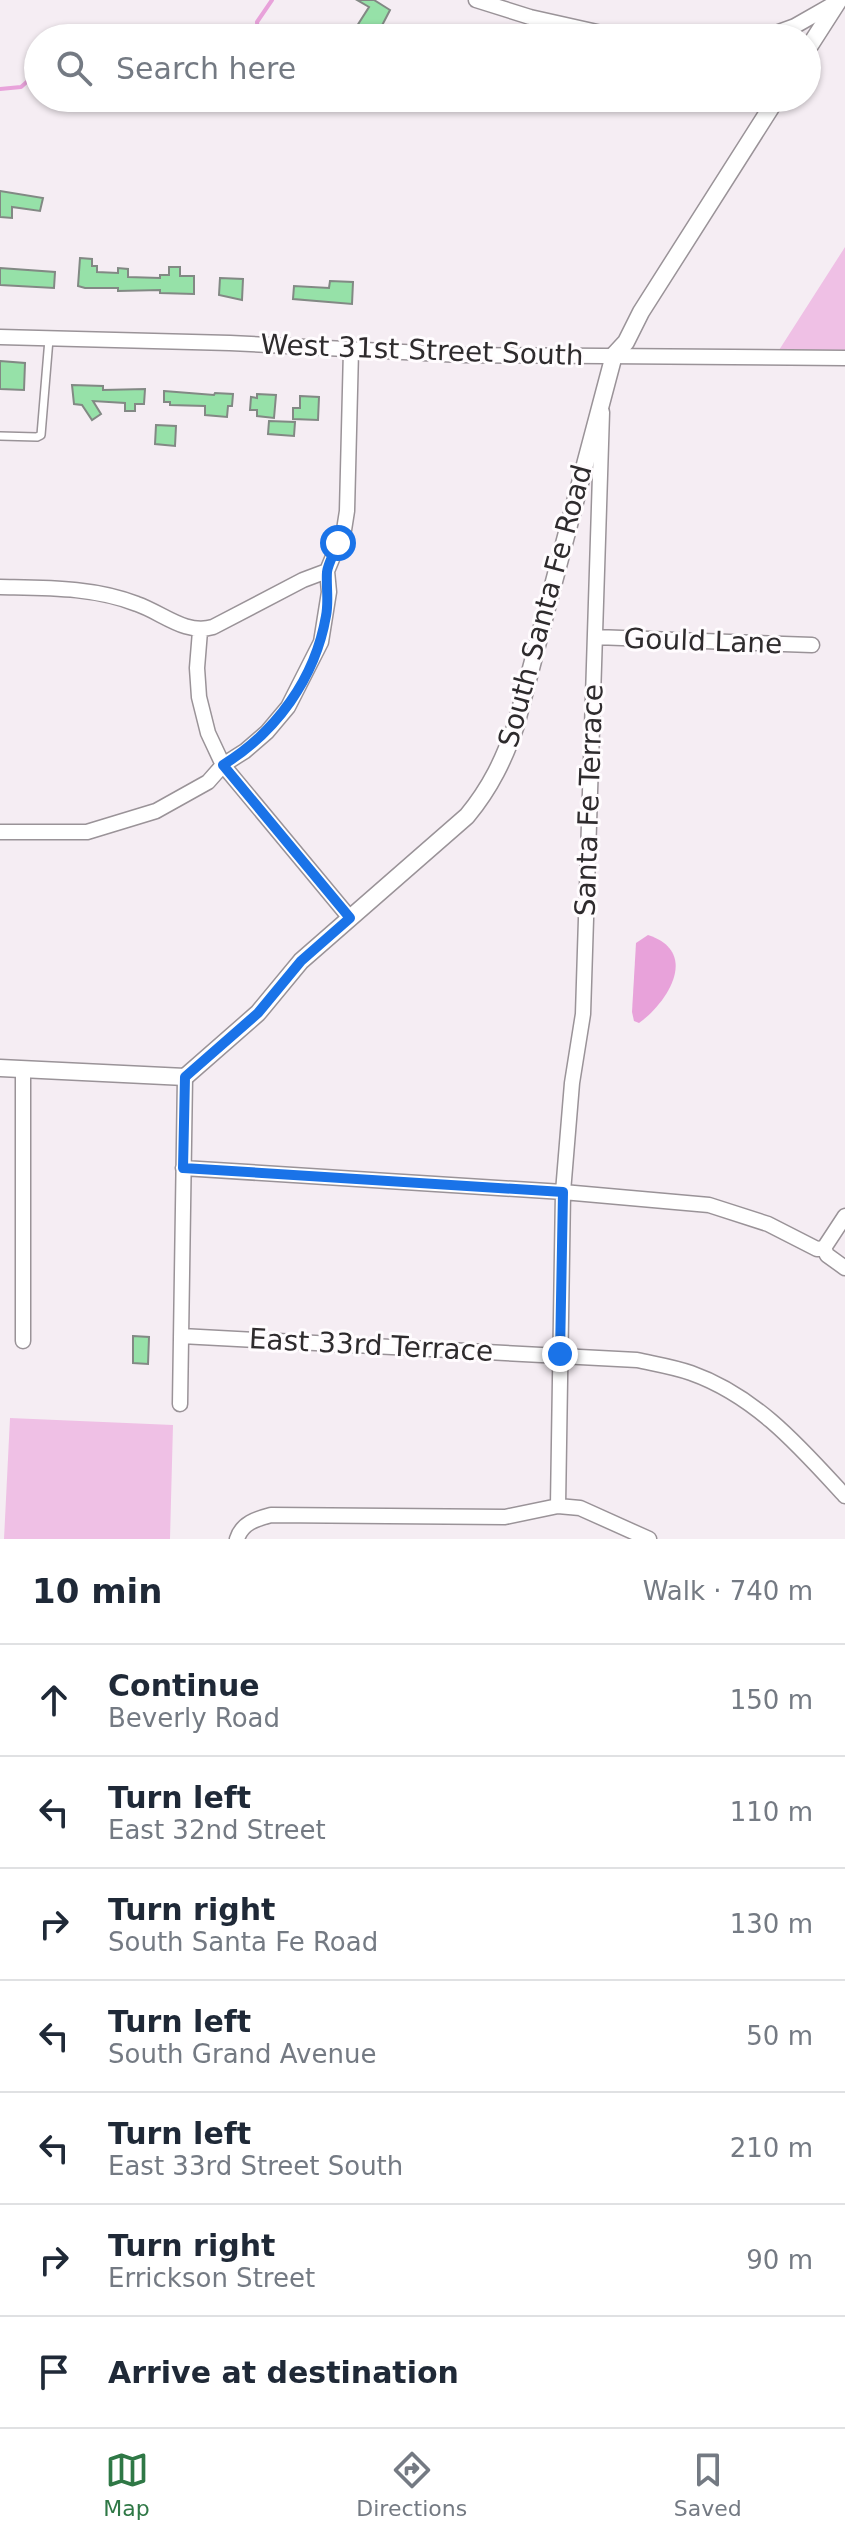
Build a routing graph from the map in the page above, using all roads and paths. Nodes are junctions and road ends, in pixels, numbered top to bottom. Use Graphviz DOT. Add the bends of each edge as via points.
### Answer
graph roads {
  1 [pos="476,0"];
  2 [pos="838,1"];
  3 [pos="561,24"];
  4 [pos="798,24"];
  5 [pos="821,28"];
  6 [pos="768,112"];
  7 [pos="0,337"];
  8 [pos="49,338"];
  9 [pos="351,350"];
  10 [pos="614,355"];
  11 [pos="845,358"];
  12 [pos="602,408"];
  13 [pos="0,436"];
  14 [pos="327,571"];
  15 [pos="0,587"];
  16 [pos="200,631"];
  17 [pos="595,637"];
  18 [pos="812,645"];
  19 [pos="223,765"];
  20 [pos="0,832"];
  21 [pos="350,918"];
  22 [pos="0,1068"];
  23 [pos="23,1069"];
  24 [pos="185,1077"];
  25 [pos="183,1168"];
  26 [pos="563,1192"];
  27 [pos="845,1216"];
  28 [pos="824,1248"];
  29 [pos="845,1268"];
  30 [pos="181,1336"];
  31 [pos="23,1341"];
  32 [pos="560,1354"];
  33 [pos="180,1404"];
  34 [pos="845,1496"];
  35 [pos="558,1506"];
  36 [pos="240,1533"];
  37 [pos="649,1539"];
  1 -- 3 [label="street"];
  2 -- 4 [label="street"];
  2 -- 5 [label="street"];
  6 -- 10 [label="street, South Santa Fe Road"];
  7 -- 8 [label="street, West 31st Street South"];
  8 -- 9 [label="street, West 31st Street South"];
  8 -- 13 [label="lane" via="41,435"];
  9 -- 10 [label="street, West 31st Street South"];
  9 -- 14 [label="street" via="347,511"];
  10 -- 11 [label="street, West 31st Street South"];
  10 -- 12 [label="street, South Santa Fe Road"];
  12 -- 17 [label="street, Santa Fe Terrace"];
  12 -- 21 [label="street, South Santa Fe Road" via="520,711 499,770 467,816"];
  14 -- 16 [label="street"];
  14 -- 19 [label="street" via="321,642 288,707 267,732"];
  15 -- 16 [label="street" via="84,590 134,602"];
  16 -- 19 [label="street" via="199,697"];
  17 -- 18 [label="street, Gould Lane"];
  17 -- 26 [label="street, Santa Fe Terrace" via="583,1014"];
  19 -- 20 [label="street" via="208,782 156,811 119,824 66,834"];
  19 -- 21 [label="street"];
  21 -- 24 [label="street, South Santa Fe Road" via="301,961 258,1013"];
  22 -- 23 [label="street"];
  23 -- 24 [label="street"];
  23 -- 31 [label="street"];
  24 -- 25 [label="street"];
  25 -- 26 [label="street"];
  25 -- 30 [label="street"];
  26 -- 28 [label="street" via="709,1205"];
  26 -- 32 [label="street, Santa Fe Terrace"];
  27 -- 28 [label="street"];
  28 -- 29 [label="street"];
  30 -- 32 [label="street, East 33rd Terrace"];
  30 -- 33 [label="street"];
  32 -- 34 [label="street, East 33rd Terrace" via="637,1360 691,1373 742,1398 787,1432"];
  32 -- 35 [label="street, Santa Fe Terrace"];
  35 -- 36 [label="street" via="505,1517 271,1515 251,1521"];
  35 -- 37 [label="street" via="580,1508"];
}
